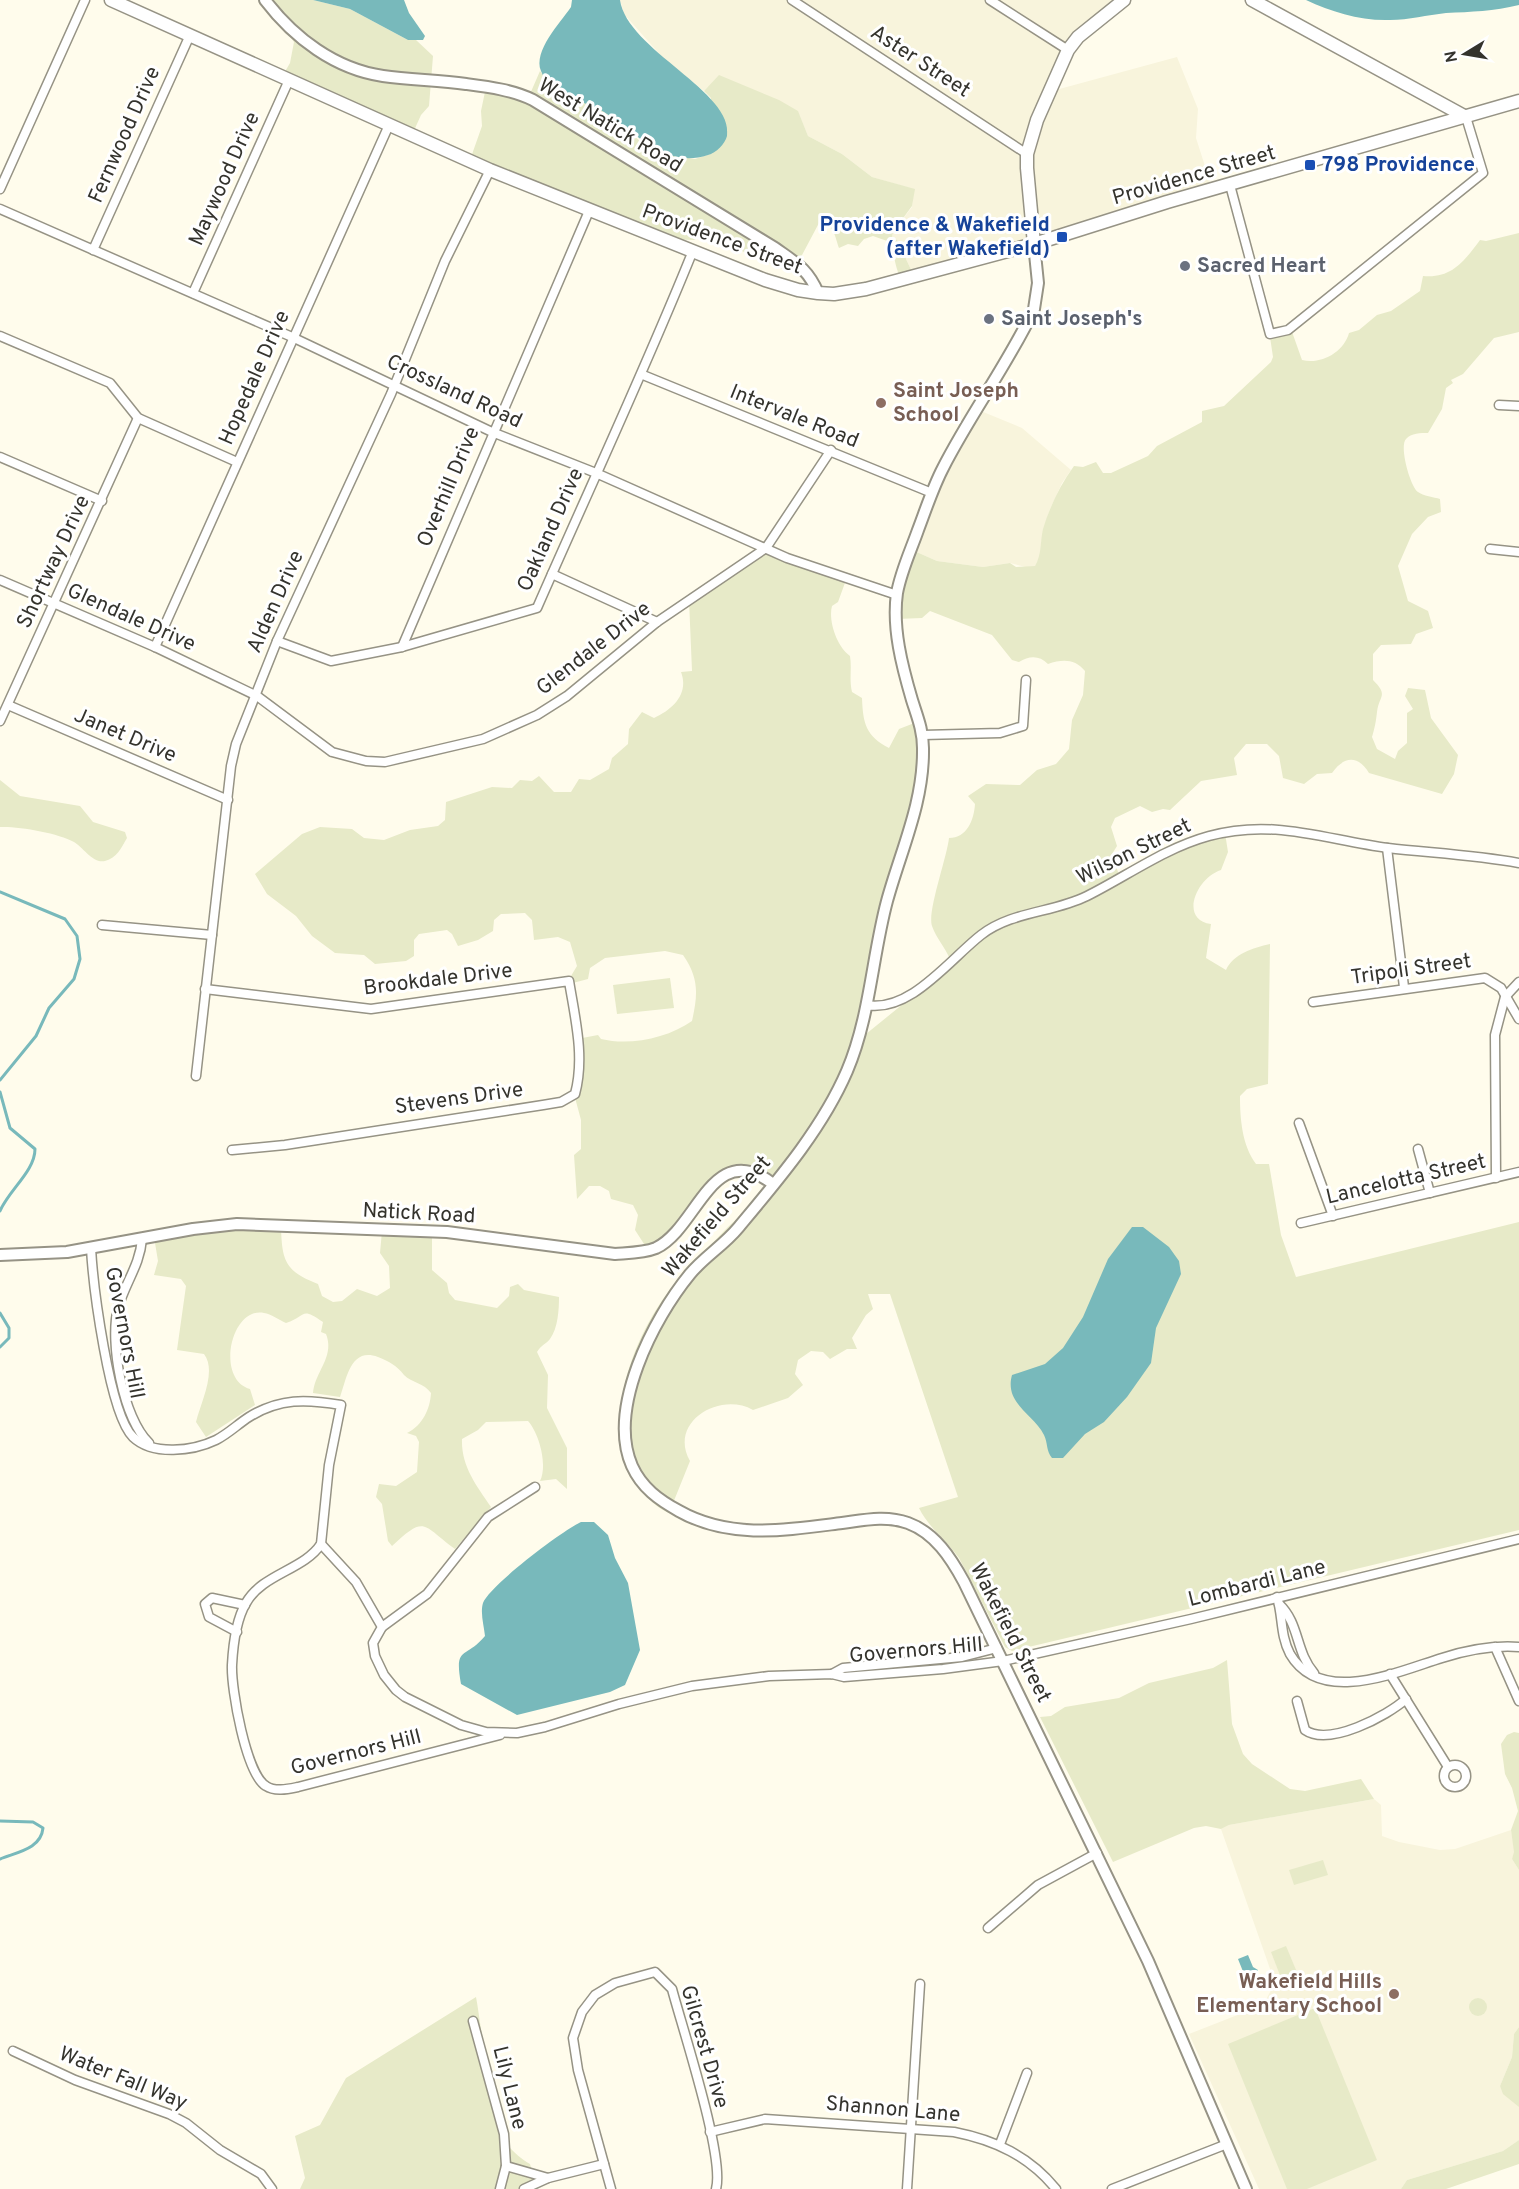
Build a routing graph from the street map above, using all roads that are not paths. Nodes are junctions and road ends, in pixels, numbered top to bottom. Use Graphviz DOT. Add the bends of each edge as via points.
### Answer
graph roads {
  1 [pos="86,0"];
  2 [pos="111,0"];
  3 [pos="266,0"];
  4 [pos="990,0"];
  5 [pos="1124,0"];
  6 [pos="1252,0"];
  7 [pos="797,1"];
  8 [pos="190,35"];
  9 [pos="1068,50"];
  10 [pos="289,80"];
  11 [pos="1519,101"];
  12 [pos="1466,117"];
  13 [pos="389,125"];
  14 [pos="1027,154"];
  15 [pos="490,170"];
  16 [pos="1230,185"];
  17 [pos="0,189"];
  18 [pos="0,209"];
  19 [pos="589,211"];
  20 [pos="1034,244"];
  21 [pos="93,250"];
  22 [pos="692,253"];
  23 [pos="193,293"];
  24 [pos="818,293"];
  25 [pos="0,336"];
  26 [pos="292,338"];
  27 [pos="643,375"];
  28 [pos="394,385"];
  29 [pos="1498,405"];
  30 [pos="1519,406"];
  31 [pos="138,418"];
  32 [pos="492,432"];
  33 [pos="831,450"];
  34 [pos="0,457"];
  35 [pos="237,462"];
  36 [pos="596,473"];
  37 [pos="932,493"];
  38 [pos="102,501"];
  39 [pos="766,548"];
  40 [pos="1490,549"];
  41 [pos="1519,552"];
  42 [pos="552,574"];
  43 [pos="0,580"];
  44 [pos="897,595"];
  45 [pos="54,604"];
  46 [pos="657,622"];
  47 [pos="276,641"];
  48 [pos="155,647"];
  49 [pos="402,647"];
  50 [pos="1026,680"];
  51 [pos="257,696"];
  52 [pos="8,705"];
  53 [pos="0,721"];
  54 [pos="922,735"];
  55 [pos="228,800"];
  56 [pos="1387,848"];
  57 [pos="1519,863"];
  58 [pos="102,925"];
  59 [pos="212,935"];
  60 [pos="569,981"];
  61 [pos="1519,982"];
  62 [pos="1404,987"];
  63 [pos="205,989"];
  64 [pos="1505,997"];
  65 [pos="1313,1002"];
  66 [pos="866,1005"];
  67 [pos="1519,1019"];
  68 [pos="196,1076"];
  69 [pos="1299,1122"];
  70 [pos="1418,1149"];
  71 [pos="232,1150"];
  72 [pos="1519,1172"];
  73 [pos="1496,1178"];
  74 [pos="773,1184"];
  75 [pos="1430,1193"];
  76 [pos="1333,1216"];
  77 [pos="1301,1223"];
  78 [pos="142,1239"];
  79 [pos="91,1248"];
  80 [pos="0,1255"];
  81 [pos="151,1446"];
  82 [pos="535,1487"];
  83 [pos="1519,1539"];
  84 [pos="321,1544"];
  85 [pos="1278,1600"];
  86 [pos="245,1605"];
  87 [pos="382,1627"];
  88 [pos="237,1632"];
  89 [pos="1495,1647"];
  90 [pos="1519,1647"];
  91 [pos="997,1648"];
  92 [pos="1003,1661"];
  93 [pos="832,1674"];
  94 [pos="1390,1674"];
  95 [pos="1316,1675"];
  96 [pos="1406,1699"];
  97 [pos="1296,1701"];
  98 [pos="1519,1701"];
  99 [pos="506,1733"];
  100 [pos="1448,1767"];
  101 [pos="1097,1853"];
  102 [pos="988,1928"];
  103 [pos="920,1984"];
  104 [pos="473,2020"];
  105 [pos="13,2051"];
  106 [pos="1027,2073"];
  107 [pos="913,2128"];
  108 [pos="710,2132"];
  109 [pos="999,2144"];
  110 [pos="1227,2144"];
  111 [pos="604,2164"];
  112 [pos="506,2166"];
  113 [pos="548,2178"];
  114 [pos="1117,2188"];
  115 [pos="272,2189"];
  116 [pos="500,2189"];
  117 [pos="524,2189"];
  118 [pos="611,2189"];
  119 [pos="716,2189"];
  120 [pos="907,2189"];
  121 [pos="1056,2189"];
  122 [pos="1246,2189"];
  1 -- 17 [label="street"];
  2 -- 8 [label="main road, Providence Street"];
  3 -- 24 [label="street, West Natick Road" via="305,42 349,67 382,76 512,91 533,100 775,248 811,276"];
  4 -- 9 [label="street"];
  5 -- 9 [label="main road" via="1078,37"];
  6 -- 12 [label="main road"];
  7 -- 14 [label="street, Aster Street"];
  8 -- 10 [label="main road, Providence Street"];
  8 -- 21 [label="street, Fernwood Drive"];
  9 -- 14 [label="main road" via="1037,120"];
  10 -- 13 [label="main road, Providence Street"];
  10 -- 23 [label="street, Maywood Drive"];
  11 -- 12 [label="main road, Providence Street"];
  12 -- 16 [label="main road, Providence Street"];
  12 -- 16 [label="street" via="1483,173 1288,330 1270,334"];
  13 -- 15 [label="main road, Providence Street"];
  13 -- 26 [label="street, Hopedale Drive"];
  14 -- 20 [label="main road"];
  15 -- 19 [label="main road, Providence Street"];
  15 -- 28 [label="street, Alden Drive" via="445,261"];
  16 -- 20 [label="main road, Providence Street"];
  18 -- 21 [label="street, Crossland Road"];
  19 -- 22 [label="main road, Providence Street"];
  19 -- 32 [label="street, Overhill Drive"];
  20 -- 24 [label="main road, Providence Street" via="866,289"];
  20 -- 37 [label="street, Wakefield Street" via="1038,283 1035,309 968,422"];
  21 -- 23 [label="street, Crossland Road"];
  22 -- 24 [label="main road, Providence Street" via="765,280"];
  22 -- 27 [label="street, Oakland Drive"];
  23 -- 26 [label="street, Crossland Road"];
  25 -- 31 [label="street" via="110,383"];
  26 -- 28 [label="street, Crossland Road"];
  26 -- 35 [label="street, Hopedale Drive"];
  27 -- 33 [label="street, Intervale Road"];
  27 -- 36 [label="street, Oakland Drive"];
  28 -- 32 [label="street, Crossland Road"];
  28 -- 47 [label="street, Alden Drive"];
  29 -- 30 [label="street"];
  31 -- 35 [label="street"];
  31 -- 38 [label="street, Shortway Drive"];
  32 -- 36 [label="street, Crossland Road"];
  32 -- 49 [label="street, Overhill Drive"];
  33 -- 37 [label="street, Intervale Road"];
  33 -- 39 [label="street, Glendale Drive"];
  34 -- 38 [label="street"];
  35 -- 48 [label="street, Hopedale Drive"];
  36 -- 39 [label="street, Crossland Road"];
  36 -- 42 [label="street, Oakland Drive"];
  37 -- 44 [label="street, Wakefield Street"];
  38 -- 45 [label="street, Shortway Drive"];
  39 -- 44 [label="street, Crossland Road"];
  39 -- 46 [label="street, Glendale Drive"];
  40 -- 41 [label="street"];
  42 -- 46 [label="street"];
  42 -- 49 [label="street, Oakland Drive" via="537,608"];
  43 -- 45 [label="street, Glendale Drive"];
  44 -- 54 [label="street, Wakefield Street" via="902,659"];
  45 -- 48 [label="street, Glendale Drive"];
  45 -- 52 [label="street, Shortway Drive"];
  46 -- 51 [label="street, Glendale Drive" via="567,696 537,715 463,746 385,762 332,752"];
  47 -- 49 [label="street, Oakland Drive" via="330,661"];
  47 -- 51 [label="street, Alden Drive"];
  48 -- 51 [label="street, Glendale Drive"];
  50 -- 54 [label="street" via="1023,726 1000,734"];
  51 -- 55 [label="street, Alden Drive" via="236,744"];
  52 -- 53 [label="street, Shortway Drive"];
  52 -- 55 [label="street, Janet Drive"];
  54 -- 66 [label="street, Wakefield Street" via="918,807 892,883"];
  55 -- 59 [label="street, Alden Drive"];
  56 -- 57 [label="street, Wilson Street"];
  56 -- 62 [label="street"];
  56 -- 66 [label="street, Wilson Street" via="1312,832 1242,829 1209,836 1177,848 1063,906 1000,924 910,996 891,1006"];
  58 -- 59 [label="street"];
  59 -- 63 [label="street, Alden Drive"];
  60 -- 63 [label="street, Brookdale Drive" via="371,1009"];
  60 -- 71 [label="street, Stevens Drive" via="579,1044 579,1078 571,1097 543,1105"];
  61 -- 64 [label="street"];
  62 -- 64 [label="street, Tripoli Street" via="1489,978"];
  62 -- 65 [label="street, Tripoli Street"];
  63 -- 68 [label="street, Alden Drive"];
  64 -- 67 [label="street"];
  64 -- 73 [label="street" via="1493,1059"];
  66 -- 74 [label="street, Wakefield Street" via="859,1040 831,1103"];
  69 -- 76 [label="street"];
  70 -- 75 [label="street"];
  72 -- 73 [label="street, Lancelotta Street"];
  73 -- 75 [label="street, Lancelotta Street"];
  74 -- 78 [label="street, Natick Road" via="744,1170 725,1175 705,1192 676,1232 656,1248 632,1253 447,1232 237,1224"];
  74 -- 91 [label="street, Wakefield Street" via="734,1232 690,1274 642,1354 624,1429 635,1472 646,1489 664,1503 714,1525 771,1532 871,1519 912,1525 928,1534 948,1556"];
  75 -- 76 [label="street, Lancelotta Street"];
  76 -- 77 [label="street, Lancelotta Street"];
  78 -- 79 [label="street, Natick Road"];
  78 -- 81 [label="street, Governors Hill" via="138,1265 119,1306 116,1333 132,1419"];
  79 -- 80 [label="street, Natick Road"];
  79 -- 81 [label="street, Governors Hill" via="99,1320 119,1407 132,1437"];
  81 -- 84 [label="street, Governors Hill" via="181,1450 196,1447 216,1440 261,1410 288,1400 341,1405 329,1465"];
  82 -- 87 [label="street" via="488,1517 427,1594"];
  83 -- 85 [label="street, Lombardi Lane"];
  84 -- 86 [label="street, Governors Hill" via="260,1588"];
  84 -- 87 [label="street" via="352,1576"];
  85 -- 92 [label="street, Lombardi Lane"];
  85 -- 95 [label="street" via="1291,1616 1304,1659"];
  85 -- 95 [label="street" via="1279,1620 1290,1654 1303,1670"];
  86 -- 88 [label="street, Governors Hill"];
  86 -- 88 [label="street" via="212,1598 205,1604 209,1617"];
  87 -- 99 [label="street, Governors Hill" via="374,1643 375,1656 396,1690 468,1728"];
  88 -- 99 [label="street, Governors Hill" via="233,1679 245,1745 258,1777 268,1788 298,1787"];
  89 -- 90 [label="street"];
  89 -- 94 [label="street"];
  89 -- 98 [label="street"];
  91 -- 92 [label="street, Wakefield Street"];
  91 -- 93 [label="street, Governors Hill" via="962,1657 843,1668"];
  92 -- 93 [label="street, Governors Hill" via="854,1677"];
  92 -- 101 [label="street, Wakefield Street"];
  93 -- 99 [label="street, Governors Hill" via="770,1676 692,1686 545,1727"];
  94 -- 95 [label="street" via="1346,1683"];
  94 -- 96 [label="street"];
  96 -- 97 [label="street" via="1395,1710 1373,1721 1321,1735 1305,1730"];
  96 -- 100 [label="street"];
  101 -- 102 [label="street" via="1038,1885"];
  101 -- 110 [label="street, Wakefield Street"];
  103 -- 107 [label="street"];
  104 -- 112 [label="street, Lily Lane" via="504,2134"];
  105 -- 115 [label="street, Water Fall Way" via="75,2080 169,2114 261,2174"];
  106 -- 109 [label="street"];
  107 -- 108 [label="street, Shannon Lane" via="765,2119"];
  107 -- 109 [label="street, Shannon Lane" via="954,2132"];
  107 -- 120 [label="street"];
  108 -- 111 [label="street, Gilcrest Drive" via="672,1989 655,1972 637,1976 595,1995 582,2012 573,2038"];
  108 -- 119 [label="street, Gilcrest Drive" via="718,2166"];
  109 -- 121 [label="street, Shannon Lane" via="1039,2170"];
  110 -- 114 [label="street"];
  110 -- 122 [label="street, Wakefield Street"];
  111 -- 113 [label="street"];
  111 -- 118 [label="street, Gilcrest Drive"];
  112 -- 113 [label="street"];
  112 -- 116 [label="street, Lily Lane"];
  113 -- 117 [label="street"];
}
